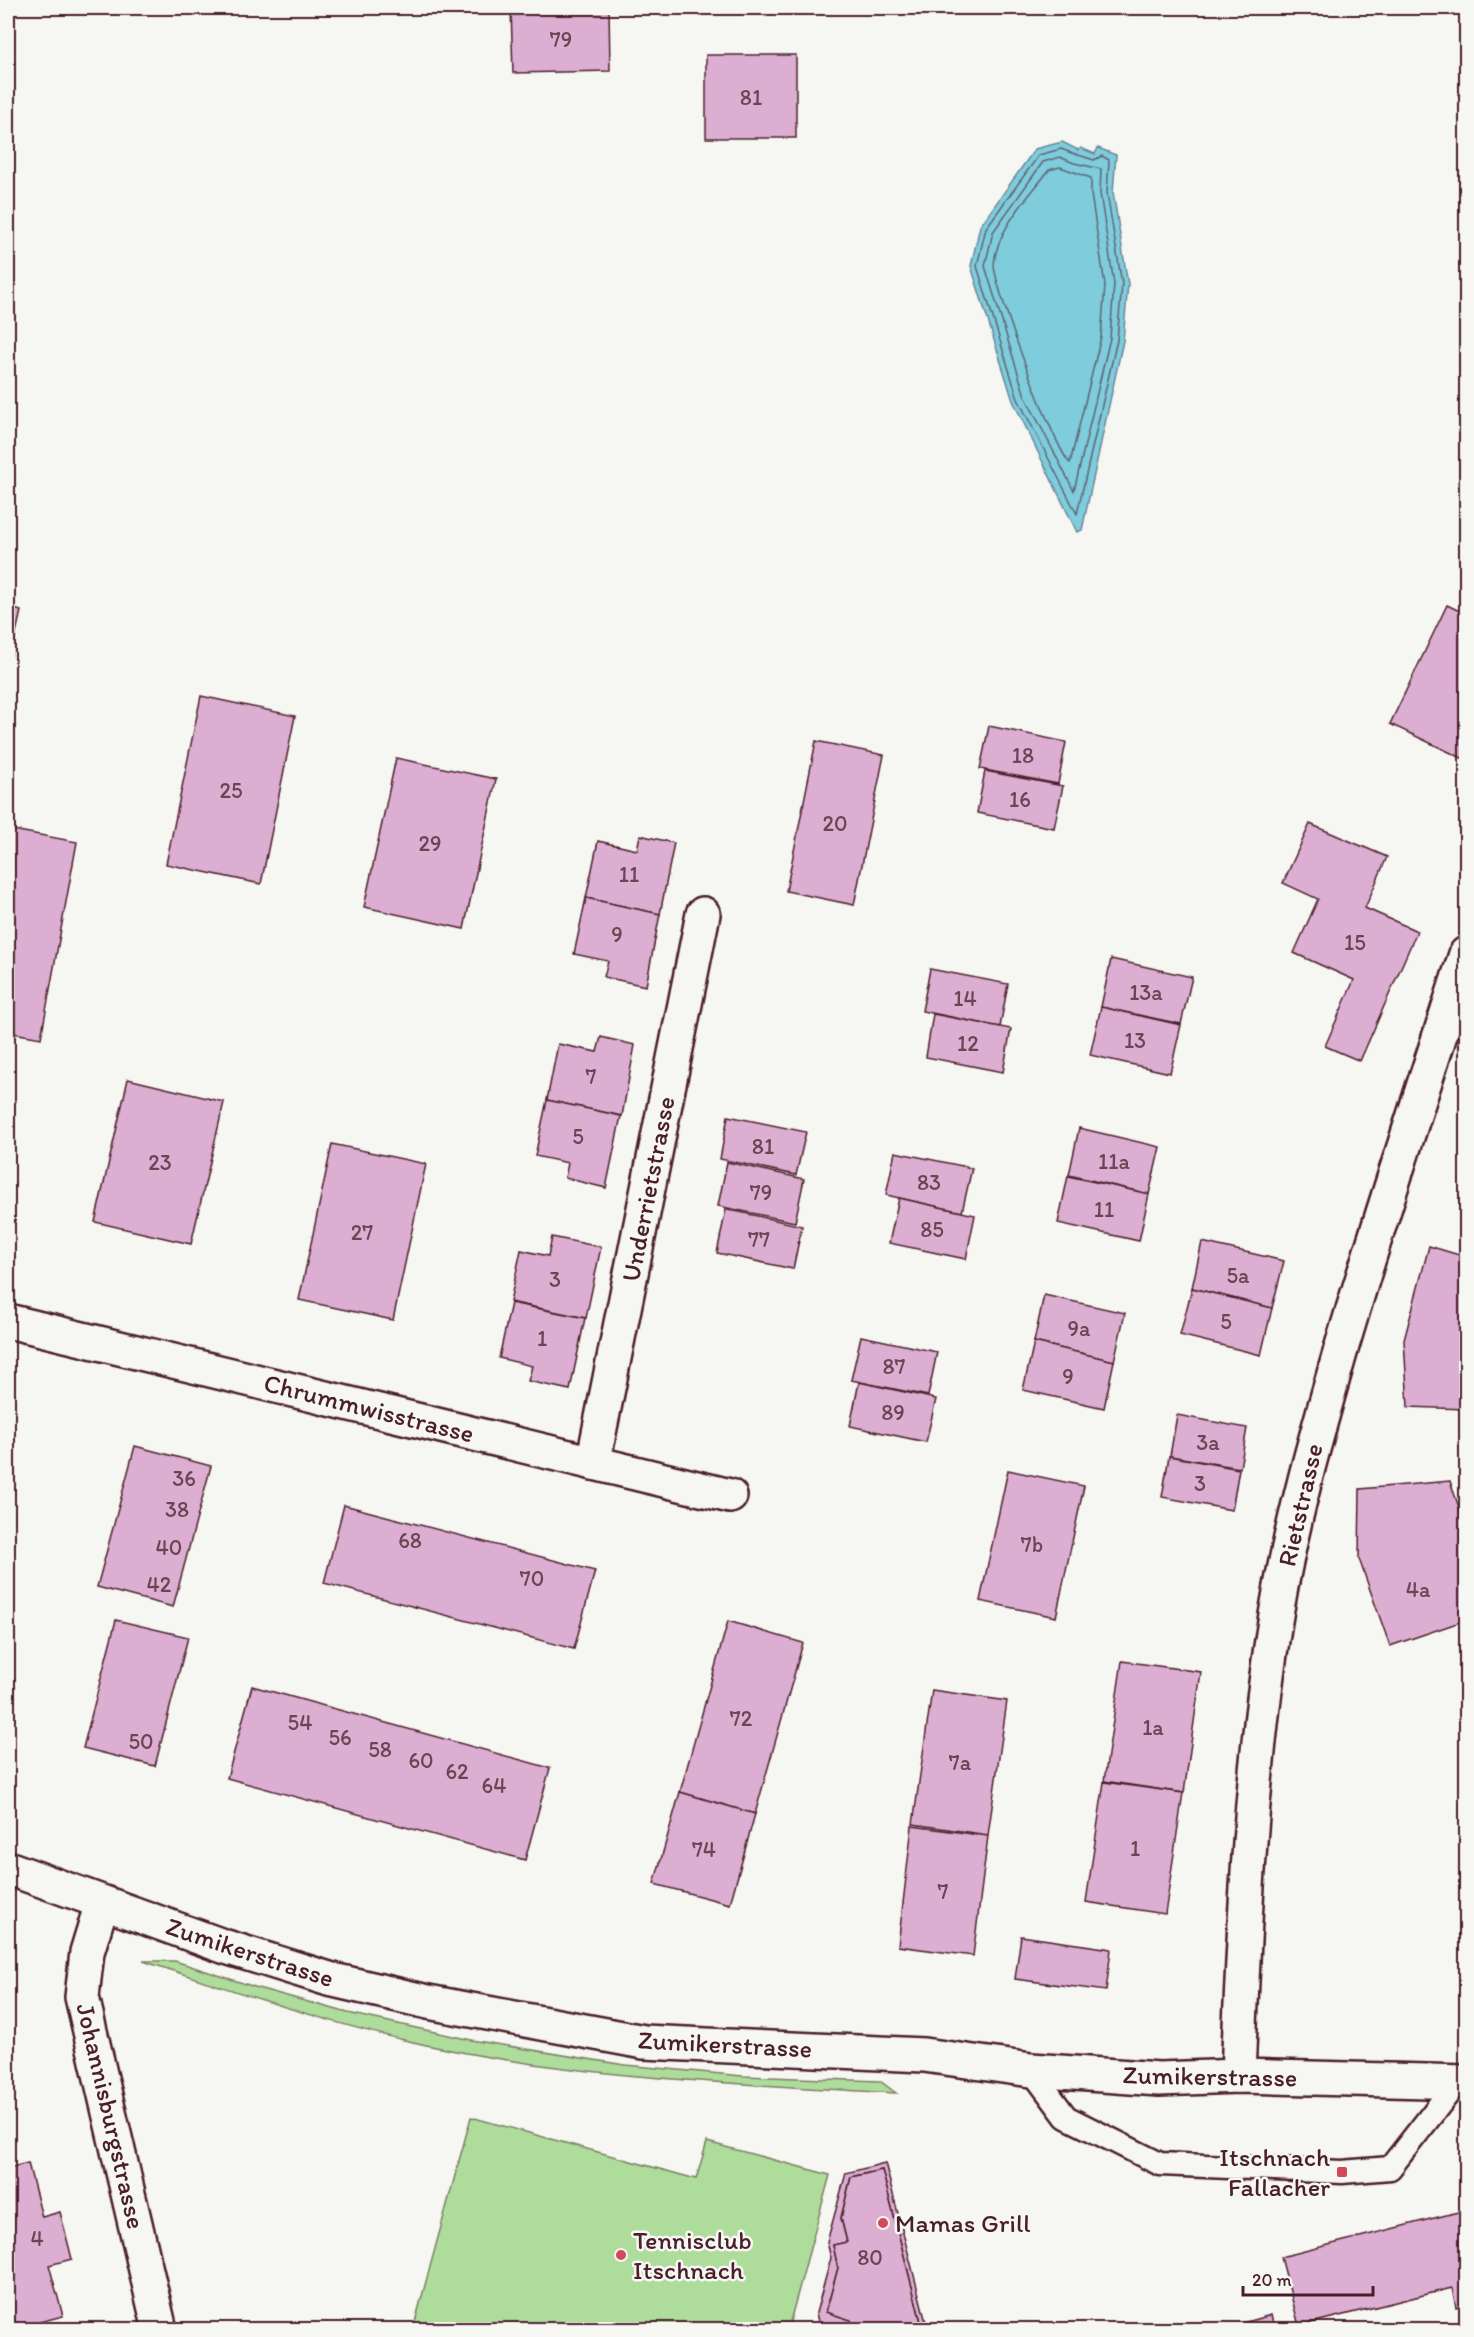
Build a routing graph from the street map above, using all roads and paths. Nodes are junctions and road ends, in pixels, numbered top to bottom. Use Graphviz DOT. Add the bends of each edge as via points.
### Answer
graph roads {
  1 [pos="703,914"];
  2 [pos="1467,954"];
  3 [pos="8,1321"];
  4 [pos="593,1463"];
  5 [pos="730,1496"];
  6 [pos="8,1868"];
  7 [pos="102,1903"];
  8 [pos="1032,2070"];
  9 [pos="1238,2076"];
  10 [pos="1462,2082"];
  11 [pos="160,2330"];
  1 -- 4 [label="street, Underrietstrasse"];
  2 -- 9 [label="street, Rietstrasse" via="1323,1413 1277,1609 1254,1803"];
  3 -- 4 [label="street, Chrummwisstrasse"];
  4 -- 5 [label="street, Chrummwisstrasse"];
  6 -- 7 [label="street, Zumikerstrasse"];
  7 -- 8 [label="street, Zumikerstrasse" via="329,1978 428,2002 644,2042 924,2055"];
  7 -- 11 [label="street, Johannisburgstrasse" via="87,1952 82,1997"];
  8 -- 9 [label="street, Zumikerstrasse" via="1159,2079"];
  8 -- 10 [label="lane" via="1066,2117 1160,2164 1342,2172 1390,2168"];
  9 -- 10 [label="street, Zumikerstrasse"];
}
